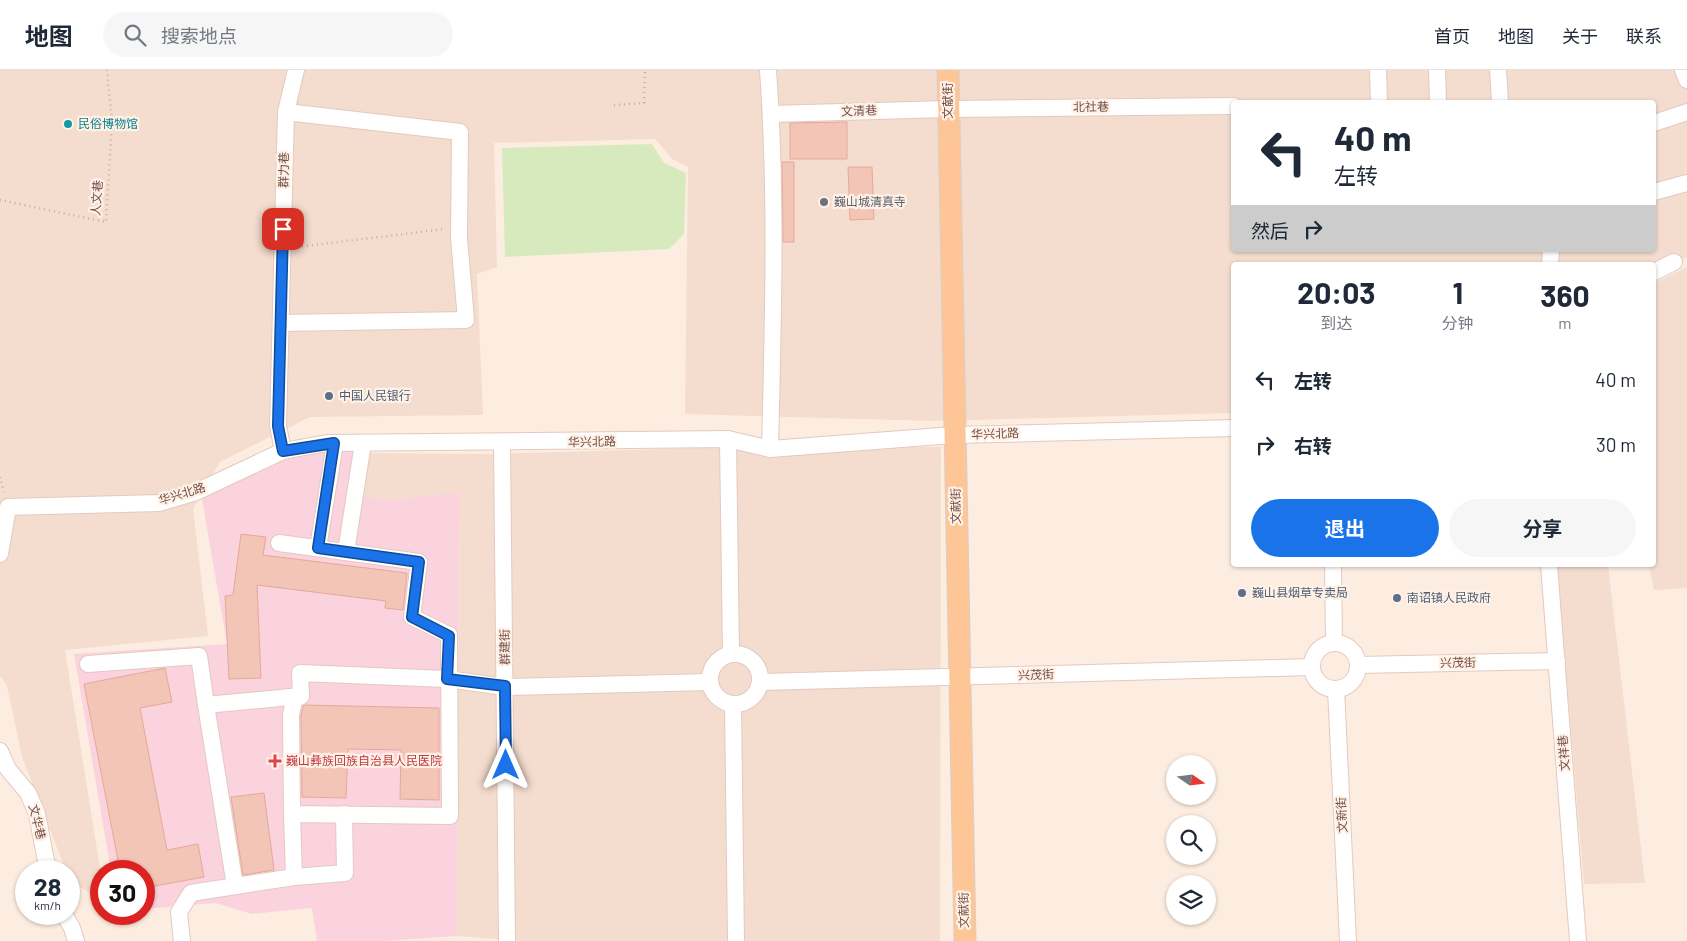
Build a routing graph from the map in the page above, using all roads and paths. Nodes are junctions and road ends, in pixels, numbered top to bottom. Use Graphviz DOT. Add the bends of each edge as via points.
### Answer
graph roads {
  1 [pos="107,70"];
  2 [pos="296,70"];
  3 [pos="644,70"];
  4 [pos="768,70"];
  5 [pos="948,70"];
  6 [pos="1378,70"];
  7 [pos="1437,70"];
  8 [pos="1498,70"];
  9 [pos="1683,70"];
  10 [pos="1687,80"];
  11 [pos="1379,100"];
  12 [pos="1438,100"];
  13 [pos="1500,100"];
  14 [pos="614,105"];
  15 [pos="1231,106"];
  16 [pos="948,109"];
  17 [pos="286,112"];
  18 [pos="1687,112"];
  19 [pos="771,114"];
  20 [pos="1656,122"];
  21 [pos="1687,183"];
  22 [pos="1656,191"];
  23 [pos="0,200"];
  24 [pos="459,228"];
  25 [pos="282,249"];
  26 [pos="1674,262"];
  27 [pos="1656,271"];
  28 [pos="281,323"];
  29 [pos="1231,428"];
  30 [pos="954,435"];
  31 [pos="728,439"];
  32 [pos="334,443"];
  33 [pos="364,443"];
  34 [pos="502,443"];
  35 [pos="770,449"];
  36 [pos="283,451"];
  37 [pos="280,542"];
  38 [pos="318,548"];
  39 [pos="346,552"];
  40 [pos="0,554"];
  41 [pos="1333,567"];
  42 [pos="1549,567"];
  43 [pos="1334,643"];
  44 [pos="731,654"];
  45 [pos="1557,661"];
  46 [pos="88,664"];
  47 [pos="1358,665"];
  48 [pos="1312,667"];
  49 [pos="959,678"];
  50 [pos="447,679"];
  51 [pos="710,682"];
  52 [pos="760,682"];
  53 [pos="505,686"];
  54 [pos="1336,689"];
  55 [pos="301,696"];
  56 [pos="732,704"];
  57 [pos="206,705"];
  58 [pos="0,751"];
  59 [pos="292,814"];
  60 [pos="344,814"];
  61 [pos="46,860"];
  62 [pos="294,876"];
  63 [pos="235,886"];
  64 [pos="70,925"];
  65 [pos="76,941"];
  66 [pos="182,941"];
  67 [pos="507,941"];
  68 [pos="736,941"];
  69 [pos="965,941"];
  70 [pos="1348,941"];
  71 [pos="1578,941"];
  1 -- 23 [label="path, 人文巷" via="112,122 106,222"];
  2 -- 17 [label="street, 群力巷"];
  3 -- 14 [label="path" via="644,103"];
  4 -- 19 [label="street"];
  5 -- 16 [label="main road, 文献街"];
  6 -- 11 [label="street"];
  7 -- 12 [label="street"];
  8 -- 13 [label="street"];
  9 -- 10 [label="street"];
  15 -- 16 [label="street, 北社巷"];
  16 -- 19 [label="street, 文清巷"];
  16 -- 30 [label="main road, 文献街"];
  17 -- 24 [label="street" via="460,132"];
  17 -- 25 [label="street, 群力巷"];
  18 -- 20 [label="street"];
  19 -- 35 [label="street" via="774,294"];
  21 -- 22 [label="street"];
  24 -- 25 [label="path"];
  24 -- 28 [label="street" via="466,320"];
  25 -- 28 [label="street, 群力巷"];
  26 -- 27 [label="street"];
  28 -- 36 [label="street, 群力巷" via="278,426"];
  29 -- 30 [label="street, 华兴北路"];
  30 -- 35 [label="street, 华兴北路"];
  30 -- 49 [label="main road, 文献街"];
  31 -- 34 [label="street, 华兴北路"];
  31 -- 35 [label="street, 华兴北路"];
  31 -- 44 [label="street"];
  32 -- 33 [label="street, 华兴北路"];
  32 -- 36 [label="street, 华兴北路"];
  32 -- 38 [label="street"];
  33 -- 34 [label="street, 华兴北路"];
  33 -- 39 [label="street"];
  34 -- 53 [label="street, 群建街"];
  36 -- 40 [label="street, 华兴北路" via="196,492 159,503 8,507"];
  37 -- 38 [label="street"];
  38 -- 39 [label="street"];
  39 -- 50 [label="street" via="419,562 412,617 449,636"];
  41 -- 43 [label="street"];
  42 -- 45 [label="street, 文祥巷"];
  43 -- 47 [label="street" via="1341,643 1353,651"];
  43 -- 48 [label="street" via="1315,653"];
  44 -- 51 [label="street" via="713,667"];
  44 -- 52 [label="street" via="753,661"];
  45 -- 47 [label="street, 兴茂街"];
  45 -- 71 [label="street, 文祥巷"];
  46 -- 57 [label="street" via="199,656"];
  47 -- 54 [label="street" via="1349,684"];
  48 -- 49 [label="street, 兴茂街"];
  48 -- 54 [label="street" via="1316,680"];
  49 -- 52 [label="street, 兴茂街"];
  49 -- 69 [label="main road, 文献街"];
  50 -- 53 [label="street"];
  50 -- 55 [label="street" via="300,673"];
  50 -- 60 [label="street" via="450,816"];
  51 -- 53 [label="street"];
  51 -- 56 [label="street" via="715,694"];
  52 -- 56 [label="street" via="758,690 748,701"];
  53 -- 67 [label="street, 群建街"];
  54 -- 70 [label="street, 文新街"];
  55 -- 57 [label="street"];
  55 -- 59 [label="street" via="294,700 291,715"];
  56 -- 68 [label="street"];
  57 -- 63 [label="street"];
  58 -- 61 [label="street, 文华巷" via="8,769 28,793 37,814"];
  59 -- 60 [label="street"];
  59 -- 62 [label="street"];
  60 -- 62 [label="street" via="345,873"];
  62 -- 63 [label="street"];
  63 -- 66 [label="street" via="191,893 179,912"];
  64 -- 65 [label="street"];
}
